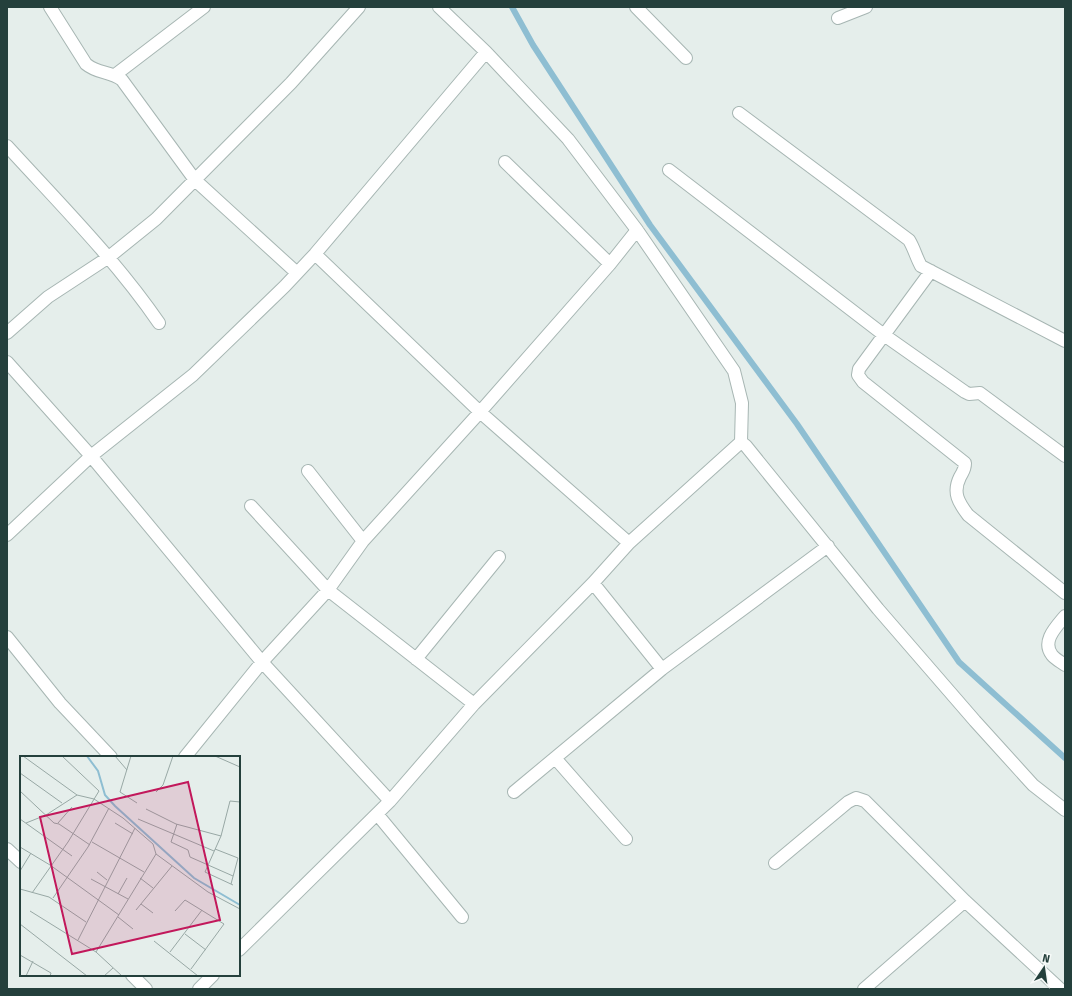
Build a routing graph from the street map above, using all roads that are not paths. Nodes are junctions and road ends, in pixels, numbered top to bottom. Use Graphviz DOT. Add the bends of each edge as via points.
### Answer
graph roads {
  1 [pos="50,7"];
  2 [pos="204,7"];
  3 [pos="359,7"];
  4 [pos="439,7"];
  5 [pos="636,7"];
  6 [pos="866,7"];
  7 [pos="838,18"];
  8 [pos="486,52"];
  9 [pos="686,58"];
  10 [pos="115,75"];
  11 [pos="739,113"];
  12 [pos="7,146"];
  13 [pos="506,162"];
  14 [pos="669,170"];
  15 [pos="195,180"];
  16 [pos="637,230"];
  17 [pos="315,254"];
  18 [pos="109,258"];
  19 [pos="610,264"];
  20 [pos="931,271"];
  21 [pos="298,273"];
  22 [pos="159,323"];
  23 [pos="7,333"];
  24 [pos="884,335"];
  25 [pos="1065,340"];
  26 [pos="7,362"];
  27 [pos="480,412"];
  28 [pos="741,442"];
  29 [pos="91,456"];
  30 [pos="1065,456"];
  31 [pos="308,471"];
  32 [pos="251,506"];
  33 [pos="7,535"];
  34 [pos="363,541"];
  35 [pos="629,543"];
  36 [pos="828,546"];
  37 [pos="499,557"];
  38 [pos="593,583"];
  39 [pos="328,590"];
  40 [pos="1065,594"];
  41 [pos="1065,616"];
  42 [pos="7,638"];
  43 [pos="416,659"];
  44 [pos="262,662"];
  45 [pos="1065,665"];
  46 [pos="662,669"];
  47 [pos="474,704"];
  48 [pos="110,756"];
  49 [pos="186,756"];
  50 [pos="555,758"];
  51 [pos="514,792"];
  52 [pos="390,801"];
  53 [pos="1065,810"];
  54 [pos="376,814"];
  55 [pos="626,839"];
  56 [pos="7,849"];
  57 [pos="20,861"];
  58 [pos="775,863"];
  59 [pos="965,901"];
  60 [pos="462,918"];
  61 [pos="240,949"];
  62 [pos="133,976"];
  63 [pos="212,976"];
  64 [pos="146,989"];
  65 [pos="199,989"];
  66 [pos="864,989"];
  67 [pos="1060,989"];
  1 -- 10 [label="street" via="86,64 93,70"];
  2 -- 10 [label="street"];
  3 -- 15 [label="street" via="291,83"];
  4 -- 8 [label="street"];
  5 -- 9 [label="street"];
  6 -- 7 [label="street"];
  8 -- 16 [label="street" via="568,139"];
  8 -- 17 [label="street"];
  10 -- 15 [label="street" via="122,80"];
  11 -- 20 [label="street" via="909,240 921,266"];
  12 -- 18 [label="street"];
  13 -- 19 [label="street"];
  14 -- 24 [label="street"];
  15 -- 18 [label="street" via="156,219"];
  15 -- 21 [label="street"];
  16 -- 19 [label="street"];
  16 -- 28 [label="street" via="734,371 742,403"];
  17 -- 21 [label="street"];
  17 -- 27 [label="street"];
  18 -- 22 [label="street"];
  18 -- 23 [label="street" via="48,297"];
  19 -- 27 [label="street"];
  20 -- 24 [label="street"];
  20 -- 25 [label="street"];
  21 -- 29 [label="street" via="193,375"];
  24 -- 30 [label="street" via="965,392 980,393"];
  24 -- 40 [label="street" via="859,369 858,374 863,382 965,463 965,470 956,493 958,502 968,515"];
  26 -- 29 [label="street"];
  27 -- 34 [label="street"];
  27 -- 35 [label="street"];
  28 -- 35 [label="street"];
  28 -- 36 [label="street"];
  29 -- 33 [label="street"];
  29 -- 44 [label="street"];
  31 -- 34 [label="street"];
  32 -- 39 [label="street"];
  34 -- 39 [label="street"];
  35 -- 38 [label="street"];
  36 -- 46 [label="street"];
  36 -- 53 [label="street" via="878,609 975,721 1033,785"];
  37 -- 43 [label="street"];
  38 -- 46 [label="street"];
  38 -- 47 [label="street"];
  39 -- 43 [label="street"];
  39 -- 44 [label="street"];
  41 -- 45 [label="street" via="1050,634 1048,641 1052,655"];
  42 -- 48 [label="street" via="60,703"];
  43 -- 47 [label="street"];
  44 -- 49 [label="street"];
  44 -- 52 [label="street"];
  46 -- 50 [label="street"];
  47 -- 52 [label="street"];
  50 -- 51 [label="street"];
  50 -- 55 [label="street"];
  52 -- 54 [label="street"];
  54 -- 60 [label="street"];
  54 -- 61 [label="street"];
  56 -- 57 [label="street"];
  58 -- 59 [label="street" via="856,798 865,801"];
  59 -- 66 [label="street"];
  59 -- 67 [label="street"];
  62 -- 64 [label="street"];
  63 -- 65 [label="street"];
}
